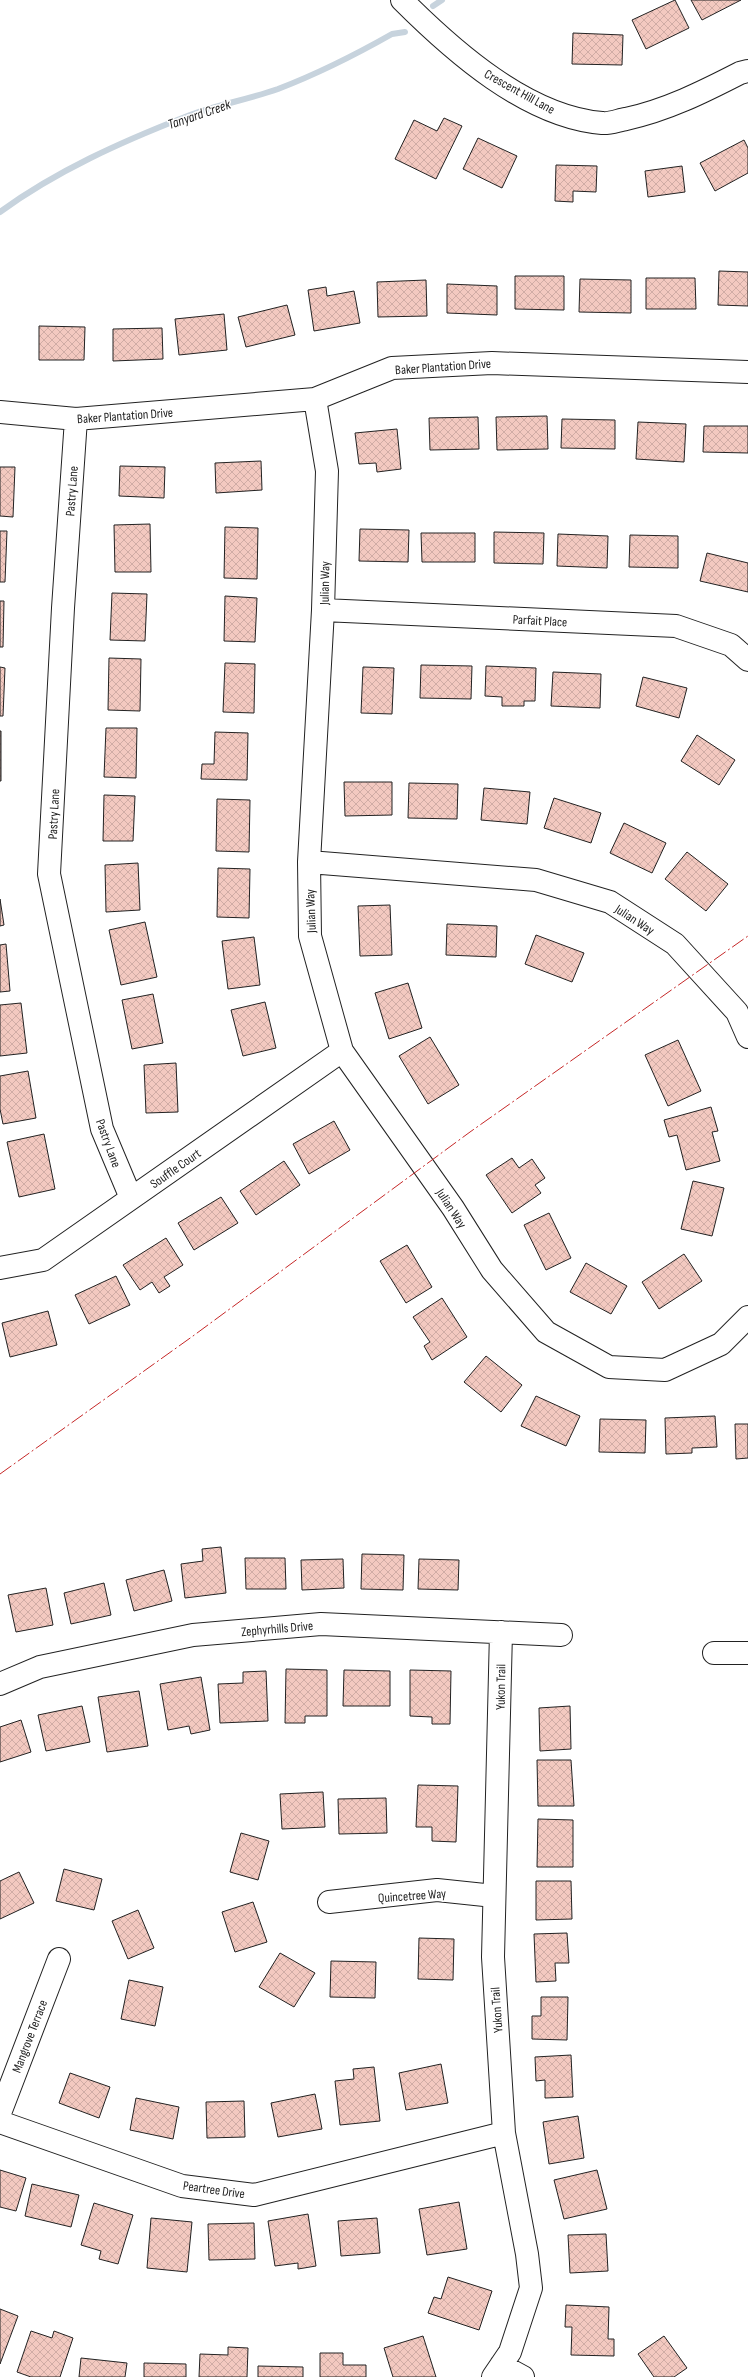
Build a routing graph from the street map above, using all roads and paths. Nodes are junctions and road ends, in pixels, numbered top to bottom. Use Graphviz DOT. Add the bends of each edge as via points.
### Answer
graph roads {
  1 [pos="402,0"];
  2 [pos="748,71"];
  3 [pos="748,372"];
  4 [pos="315,399"];
  5 [pos="0,412"];
  6 [pos="76,419"];
  7 [pos="323,610"];
  8 [pos="748,660"];
  9 [pos="309,862"];
  10 [pos="748,1037"];
  11 [pos="342,1051"];
  12 [pos="131,1198"];
  13 [pos="0,1268"];
  14 [pos="748,1317"];
  15 [pos="501,1632"];
  16 [pos="562,1635"];
  17 [pos="714,1653"];
  18 [pos="748,1653"];
  19 [pos="0,1684"];
  20 [pos="494,1896"];
  21 [pos="329,1902"];
  22 [pos="58,1959"];
  23 [pos="0,2113"];
  24 [pos="0,2122"];
  25 [pos="504,2133"];
  26 [pos="497,2371"];
  27 [pos="523,2377"];
  1 -- 2 [label="street, Crescent Hill Lane" via="489,77 550,111 603,123 648,114 694,97"];
  3 -- 4 [label="street, Baker Plantation Drive" via="492,363 392,368"];
  4 -- 6 [label="street, Baker Plantation Drive"];
  4 -- 7 [label="street, Julian Way" via="327,471"];
  5 -- 6 [label="street, Baker Plantation Drive"];
  6 -- 12 [label="street, Pastry Lane" via="49,874 102,1129"];
  7 -- 8 [label="street, Parfait Place" via="676,626 731,645"];
  7 -- 9 [label="street, Julian Way"];
  9 -- 10 [label="street, Julian Way" via="536,880 610,902 675,944 737,1012"];
  9 -- 11 [label="street, Julian Way" via="310,936"];
  11 -- 12 [label="street, Souffle Court"];
  11 -- 14 [label="street, Julian Way" via="449,1202 492,1270 546,1332 609,1366 665,1370 721,1344"];
  12 -- 13 [label="street, Souffle Court" via="43,1260"];
  15 -- 16 [label="street, Zephyrhills Drive"];
  15 -- 19 [label="street, Zephyrhills Drive" via="321,1624 193,1635 40,1667"];
  15 -- 20 [label="street, Yukon Trail"];
  17 -- 18 [label="street"];
  20 -- 21 [label="street, Quincetree Way" via="437,1890"];
  20 -- 25 [label="street, Yukon Trail" via="493,1957"];
  22 -- 23 [label="street, Mangrove Terrace"];
  24 -- 25 [label="street, Peartree Drive" via="182,2186 254,2195"];
  25 -- 26 [label="street, Yukon Trail" via="531,2288 510,2352"];
  26 -- 27 [label="street"];
}
